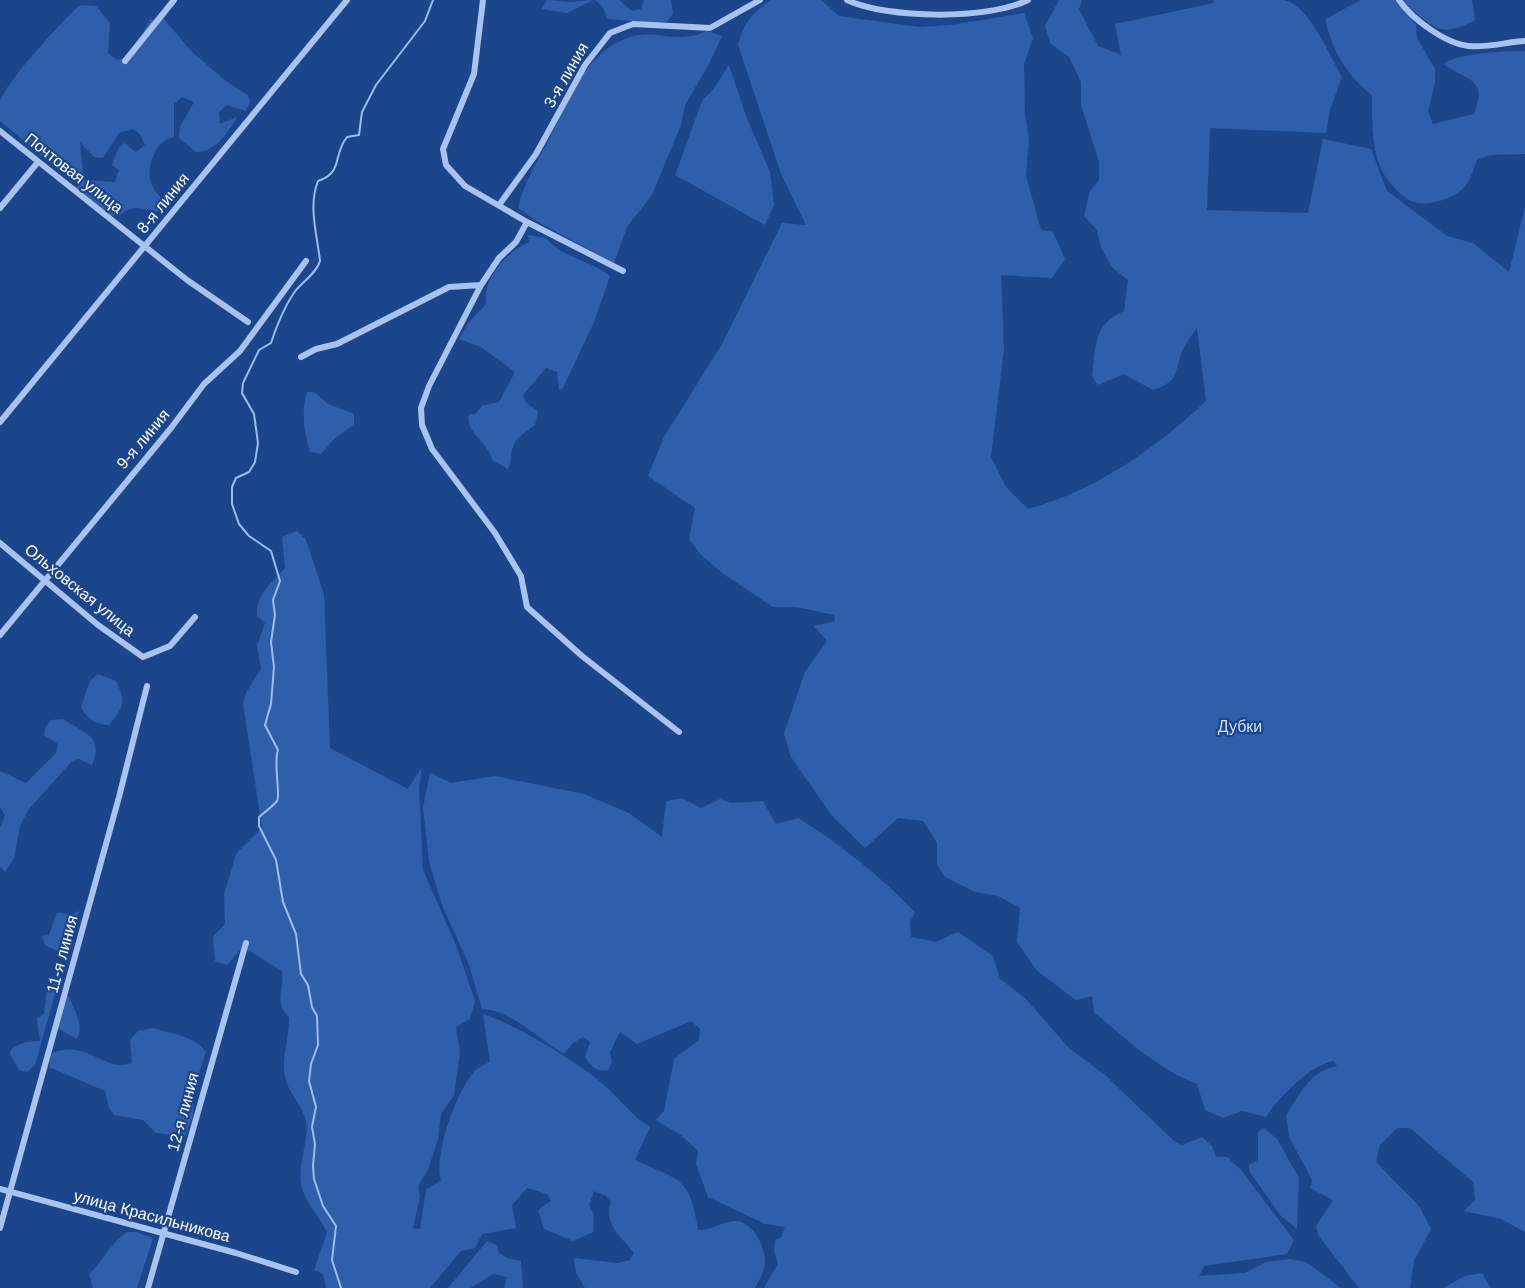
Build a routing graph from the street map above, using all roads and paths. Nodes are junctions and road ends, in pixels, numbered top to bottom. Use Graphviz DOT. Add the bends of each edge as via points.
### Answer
graph roads {
  1 [pos="174,0"];
  2 [pos="347,0"];
  3 [pos="483,0"];
  4 [pos="760,0"];
  5 [pos="847,0"];
  6 [pos="1028,0"];
  7 [pos="1399,0"];
  8 [pos="1525,41"];
  9 [pos="125,61"];
  10 [pos="0,131"];
  11 [pos="38,162"];
  12 [pos="499,205"];
  13 [pos="0,208"];
  14 [pos="527,222"];
  15 [pos="145,246"];
  16 [pos="306,261"];
  17 [pos="623,271"];
  18 [pos="481,285"];
  19 [pos="248,322"];
  20 [pos="301,357"];
  21 [pos="0,422"];
  22 [pos="0,543"];
  23 [pos="46,580"];
  24 [pos="195,616"];
  25 [pos="0,635"];
  26 [pos="147,686"];
  27 [pos="679,732"];
  28 [pos="246,943"];
  29 [pos="0,1189"];
  30 [pos="10,1191"];
  31 [pos="0,1228"];
  32 [pos="163,1233"];
  33 [pos="296,1272"];
  34 [pos="148,1288"];
  1 -- 9 [label="street"];
  2 -- 15 [label="street, 8-я линия"];
  3 -- 12 [label="street" via="474,74 443,149 446,165 465,186"];
  4 -- 12 [label="street, 3-я линия" via="710,27 633,24 610,33 585,65 536,154"];
  5 -- 6 [label="street" via="863,8 949,15 1009,8"];
  7 -- 8 [label="street" via="1413,17 1461,45"];
  10 -- 11 [label="street, Почтовая улица"];
  11 -- 13 [label="street"];
  11 -- 15 [label="street, Почтовая улица"];
  12 -- 14 [label="street"];
  14 -- 17 [label="street"];
  14 -- 18 [label="street"];
  15 -- 19 [label="street, Почтовая улица"];
  15 -- 21 [label="street, 8-я линия"];
  16 -- 23 [label="street, 9-я линия" via="240,351 204,384"];
  18 -- 20 [label="street" via="449,287 338,344"];
  18 -- 27 [label="street" via="429,386 422,408 422,425 432,449 495,533 521,576 527,607"];
  22 -- 23 [label="street, Ольховская улица"];
  23 -- 24 [label="street, Ольховская улица" via="143,657 170,646"];
  23 -- 25 [label="street, 9-я линия"];
  26 -- 30 [label="street, 11-я линия"];
  28 -- 32 [label="street, 12-я линия"];
  29 -- 30 [label="street, улица Красильникова"];
  30 -- 31 [label="street, 11-я линия"];
  30 -- 32 [label="street, улица Красильникова"];
  32 -- 33 [label="street, улица Красильникова"];
  32 -- 34 [label="street, 12-я линия"];
}
